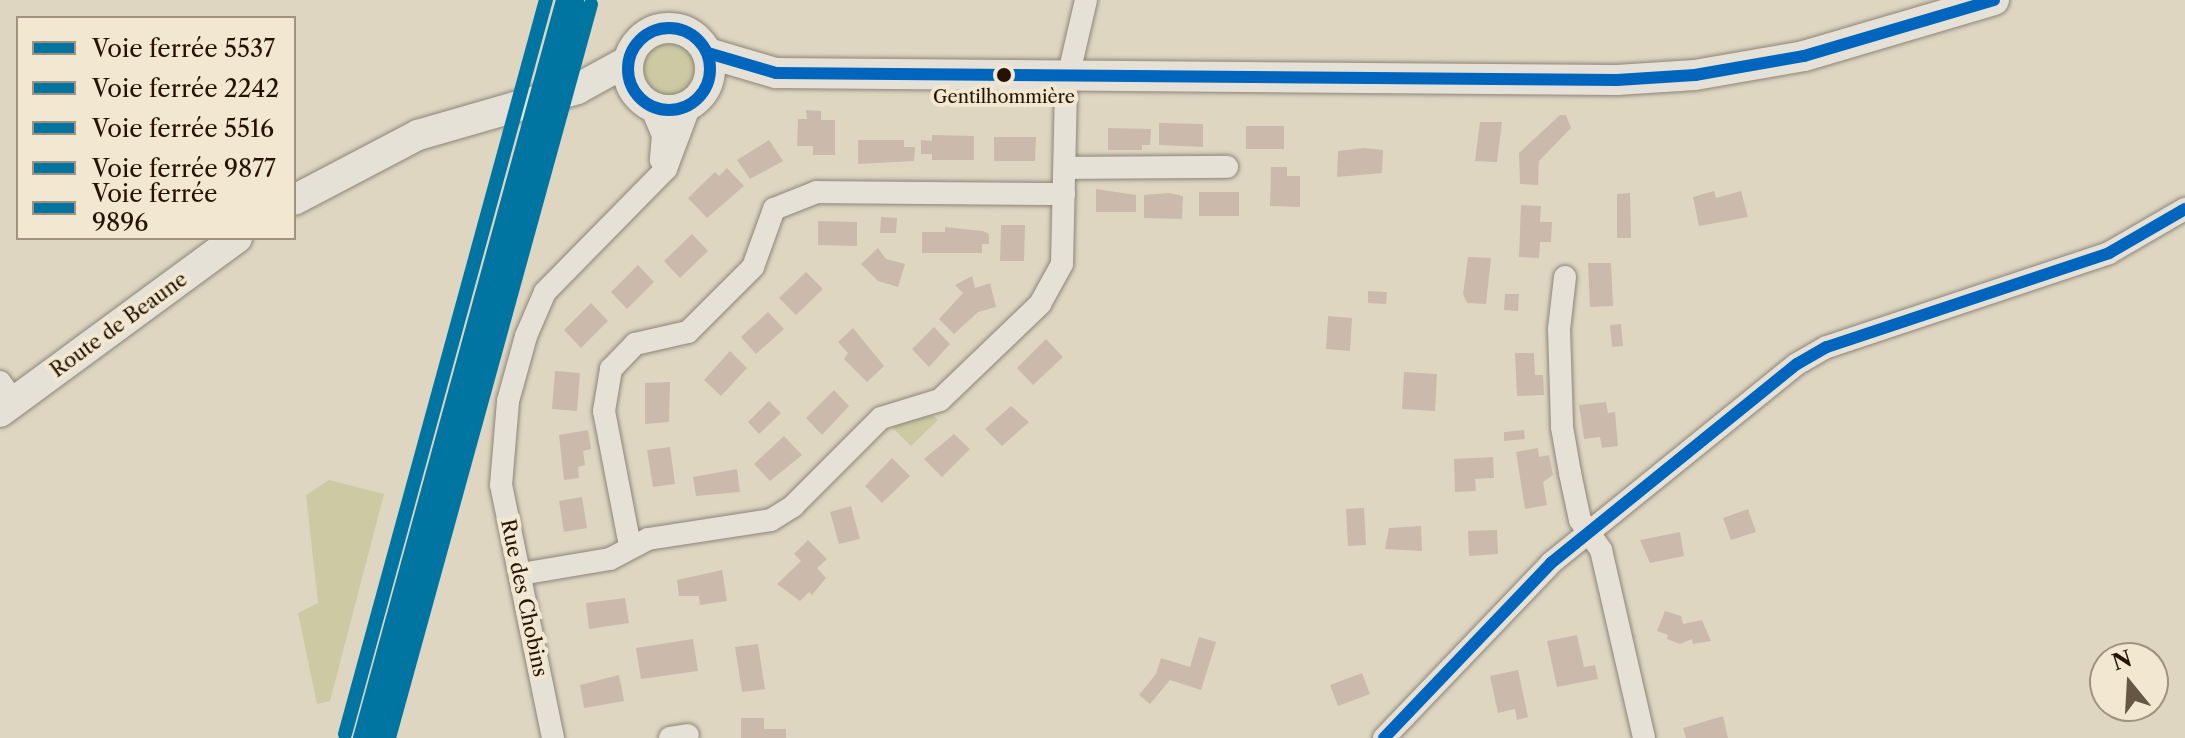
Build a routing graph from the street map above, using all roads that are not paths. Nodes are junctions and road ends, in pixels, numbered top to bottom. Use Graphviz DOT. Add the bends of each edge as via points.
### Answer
graph roads {
  1 [pos="1086,0"];
  2 [pos="1994,0"];
  3 [pos="708,53"];
  4 [pos="628,61"];
  5 [pos="776,73"];
  6 [pos="1069,77"];
  7 [pos="577,89"];
  8 [pos="696,99"];
  9 [pos="646,103"];
  10 [pos="1227,167"];
  11 [pos="1065,168"];
  12 [pos="658,177"];
  13 [pos="1064,194"];
  14 [pos="296,199"];
  15 [pos="2185,209"];
  16 [pos="234,240"];
  17 [pos="1565,277"];
  18 [pos="5,398"];
  19 [pos="1588,530"];
  20 [pos="630,546"];
  21 [pos="521,574"];
  22 [pos="553,738"];
  23 [pos="1384,738"];
  24 [pos="1644,738"];
  1 -- 6 [label="street"];
  2 -- 6 [label="street" via="1804,56 1695,75 1617,80"];
  3 -- 4 [label="street" via="688,32 665,28 639,40"];
  3 -- 5 [label="street"];
  3 -- 8 [label="street" via="710,74"];
  4 -- 7 [label="street"];
  4 -- 9 [label="street" via="629,81"];
  5 -- 6 [label="street"];
  5 -- 8 [label="street"];
  6 -- 11 [label="street"];
  7 -- 9 [label="street"];
  7 -- 14 [label="street" via="496,109 391,147"];
  8 -- 9 [label="street" via="671,111"];
  8 -- 12 [label="street, Rue des Chobins" via="670,163"];
  9 -- 12 [label="street" via="663,135"];
  10 -- 11 [label="street"];
  11 -- 13 [label="street"];
  12 -- 21 [label="street, Rue des Chobins" via="540,299 513,378 501,457 506,519"];
  13 -- 20 [label="street" via="1062,264 1055,283 940,400 881,418 793,506 771,520"];
  13 -- 20 [label="street" via="817,192 774,209 753,267 688,332 635,344 611,369 604,411"];
  15 -- 19 [label="street" via="2109,253 1827,347 1760,391"];
  16 -- 18 [label="street, Route de Beaune"];
  17 -- 19 [label="street" via="1559,329 1562,427 1580,520"];
  19 -- 23 [label="street" via="1511,600"];
  19 -- 24 [label="street" via="1601,550"];
  20 -- 21 [label="street" via="610,559"];
  21 -- 22 [label="street, Rue des Chobins"];
}
